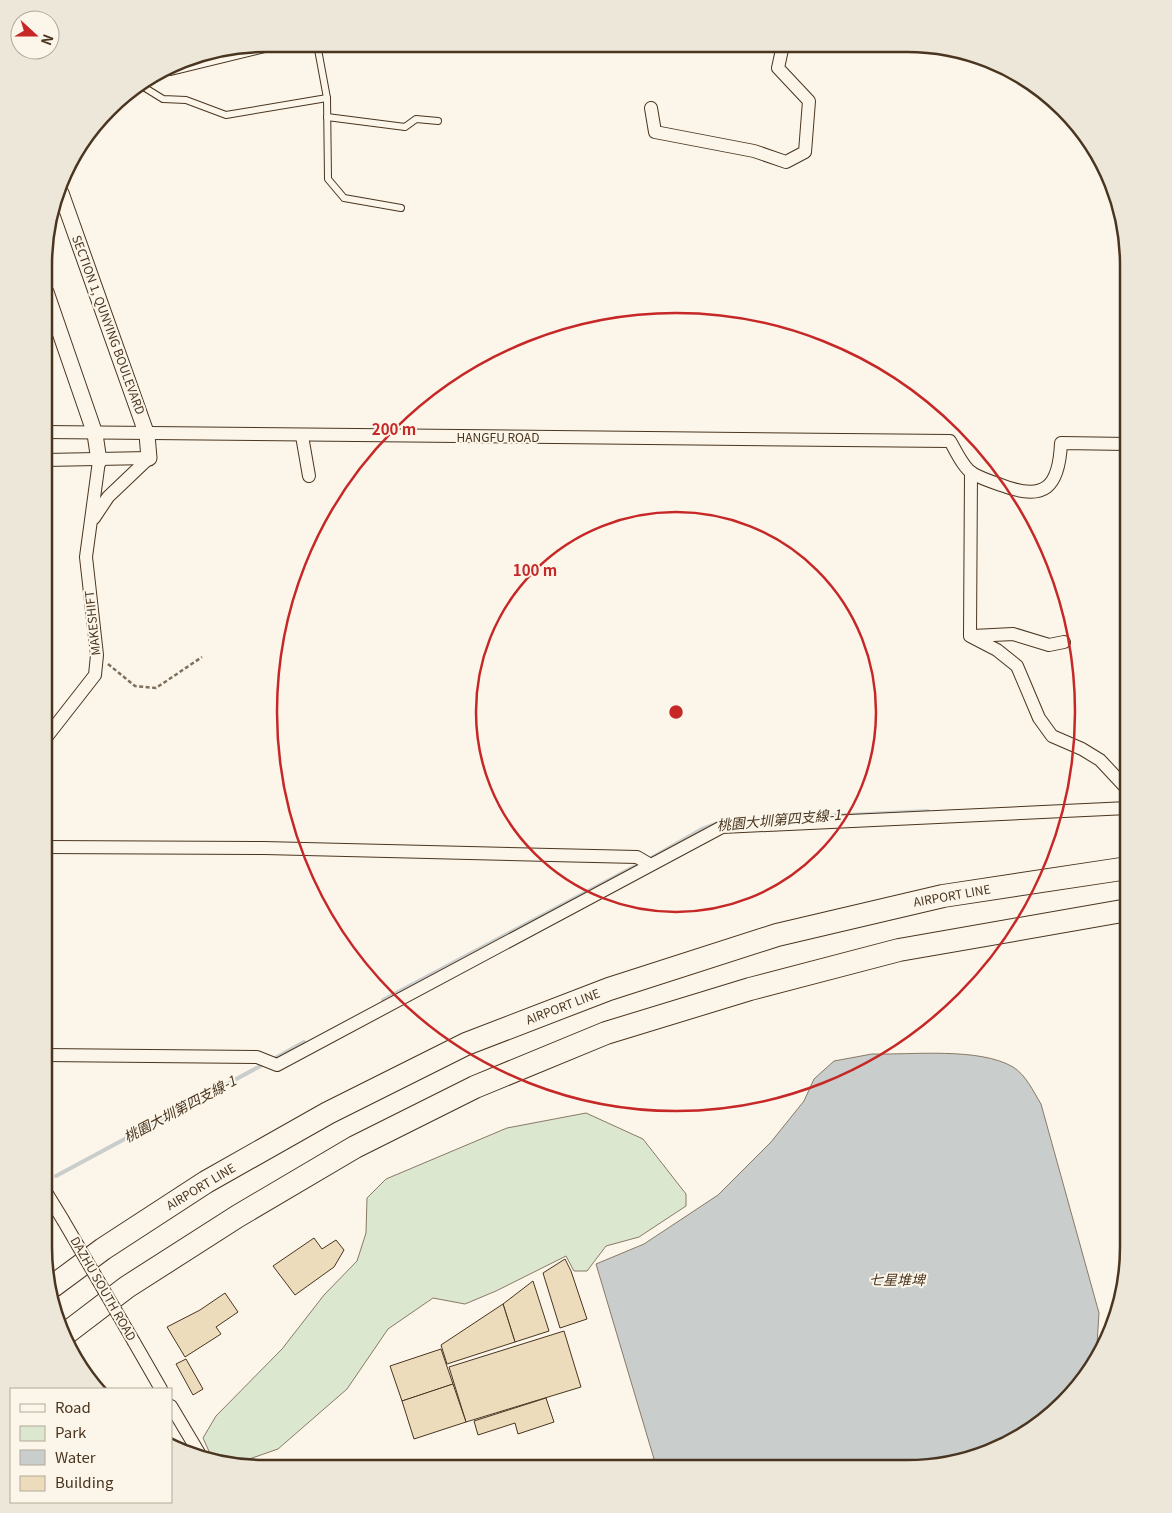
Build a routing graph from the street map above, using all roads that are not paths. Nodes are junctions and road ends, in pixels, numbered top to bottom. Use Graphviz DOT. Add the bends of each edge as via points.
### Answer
graph roads {
  1 [pos="318,52"];
  2 [pos="781,52"];
  3 [pos="246,53"];
  4 [pos="187,68"];
  5 [pos="146,89"];
  6 [pos="327,98"];
  7 [pos="651,108"];
  8 [pos="327,117"];
  9 [pos="438,121"];
  10 [pos="63,199"];
  11 [pos="401,208"];
  12 [pos="52,309"];
  13 [pos="52,432"];
  14 [pos="95,434"];
  15 [pos="147,435"];
  16 [pos="302,436"];
  17 [pos="1120,444"];
  18 [pos="149,458"];
  19 [pos="52,460"];
  20 [pos="99,461"];
  21 [pos="972,472"];
  22 [pos="310,476"];
  23 [pos="92,520"];
  24 [pos="970,636"];
  25 [pos="1064,642"];
  26 [pos="52,730"];
  27 [pos="1120,781"];
  28 [pos="1120,808"];
  29 [pos="52,847"];
  30 [pos="649,864"];
  31 [pos="1120,869"];
  32 [pos="1120,911"];
  33 [pos="52,1056"];
  34 [pos="52,1202"];
  35 [pos="56,1284"];
  36 [pos="70,1331"];
  37 [pos="161,1388"];
  38 [pos="172,1408"];
  39 [pos="197,1449"];
  1 -- 6 [label="lane"];
  2 -- 7 [label="street" via="778,68 810,101 804,152 786,162 754,150 655,132"];
  3 -- 4 [label="lane"];
  5 -- 6 [label="lane" via="163,99 186,100 226,115"];
  6 -- 8 [label="lane"];
  8 -- 9 [label="lane" via="405,127 416,119"];
  8 -- 11 [label="lane" via="328,180 344,198"];
  10 -- 15 [label="street, SECTION 1, QUNYING BOULEVARD"];
  12 -- 14 [label="street"];
  13 -- 14 [label="street, HANGFU ROAD"];
  14 -- 15 [label="street, HANGFU ROAD"];
  14 -- 20 [label="street"];
  15 -- 16 [label="street, HANGFU ROAD"];
  15 -- 18 [label="street, SECTION 1, QUNYING BOULEVARD"];
  16 -- 21 [label="street, HANGFU ROAD" via="950,441"];
  16 -- 22 [label="street"];
  17 -- 21 [label="street" via="1061,443 1060,465 1053,482 1039,491 1021,493"];
  18 -- 20 [label="street"];
  18 -- 23 [label="street, MAKESHIFT" via="108,497"];
  19 -- 20 [label="street"];
  20 -- 23 [label="street, MAKESHIFT"];
  21 -- 24 [label="street"];
  23 -- 26 [label="street, MAKESHIFT" via="86,557 97,655 95,675"];
  24 -- 25 [label="street" via="1013,634 1048,645"];
  24 -- 27 [label="street" via="997,650 1017,666 1039,718 1052,736 1100,760"];
  28 -- 30 [label="street" via="722,826"];
  29 -- 30 [label="street" via="636,856"];
  30 -- 33 [label="street" via="277,1064 257,1057"];
  31 -- 35 [label="highway, AIRPORT LINE" via="943,896 777,935 608,989 475,1041 328,1114 206,1182"];
  32 -- 36 [label="highway" via="898,950 750,988 606,1033 475,1086 354,1147 127,1287"];
  34 -- 37 [label="street, DAZHU SOUTH ROAD, bridge"];
  38 -- 39 [label="street"];
}
